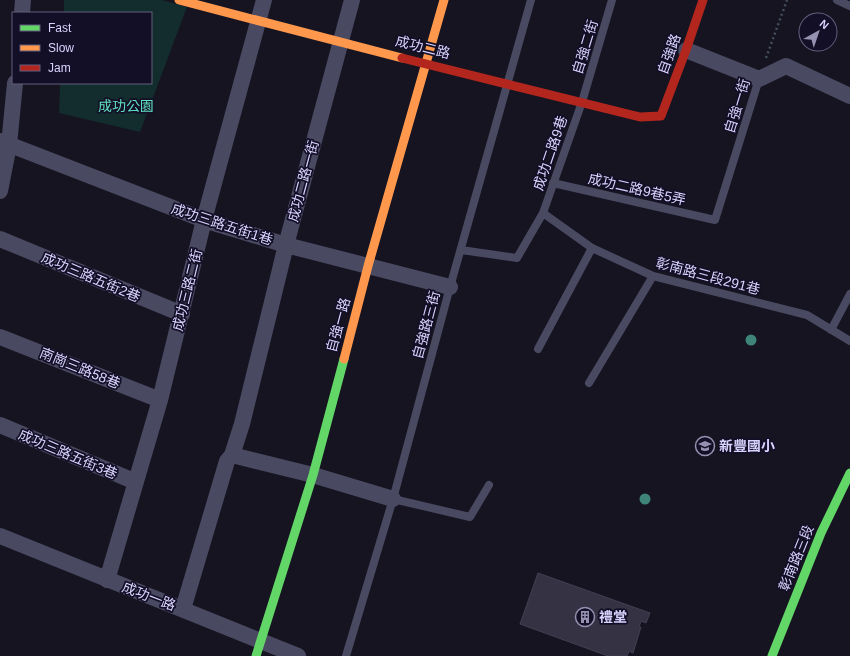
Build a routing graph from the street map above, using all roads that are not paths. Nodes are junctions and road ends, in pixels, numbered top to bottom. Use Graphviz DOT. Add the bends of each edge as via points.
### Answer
graph roads {
  1 [pos="23,0"];
  2 [pos="264,0"];
  3 [pos="352,0"];
  4 [pos="444,0"];
  5 [pos="532,0"];
  6 [pos="612,0"];
  7 [pos="703,0"];
  8 [pos="837,0"];
  9 [pos="184,1"];
  10 [pos="850,6"];
  11 [pos="22,12"];
  12 [pos="258,20"];
  13 [pos="340,42"];
  14 [pos="686,50"];
  15 [pos="427,63"];
  16 [pos="759,79"];
  17 [pos="508,83"];
  18 [pos="15,84"];
  19 [pos="850,96"];
  20 [pos="582,102"];
  21 [pos="661,116"];
  22 [pos="4,143"];
  23 [pos="554,183"];
  24 [pos="0,191"];
  25 [pos="543,213"];
  26 [pos="204,220"];
  27 [pos="715,220"];
  28 [pos="0,239"];
  29 [pos="286,245"];
  30 [pos="592,248"];
  31 [pos="461,250"];
  32 [pos="368,266"];
  33 [pos="653,276"];
  34 [pos="450,287"];
  35 [pos="850,294"];
  36 [pos="182,314"];
  37 [pos="831,330"];
  38 [pos="0,336"];
  39 [pos="850,341"];
  40 [pos="538,349"];
  41 [pos="589,383"];
  42 [pos="160,400"];
  43 [pos="0,425"];
  44 [pos="232,455"];
  45 [pos="850,473"];
  46 [pos="313,475"];
  47 [pos="136,482"];
  48 [pos="489,485"];
  49 [pos="393,500"];
  50 [pos="0,536"];
  51 [pos="107,580"];
  52 [pos="183,609"];
  53 [pos="260,640"];
  54 [pos="256,656"];
  55 [pos="298,656"];
  56 [pos="346,656"];
  57 [pos="772,656"];
  1 -- 11 [label="street"];
  2 -- 12 [label="street, 成功三路二街"];
  3 -- 13 [label="street, 成功二路一街"];
  4 -- 15 [label="street, 自強一路"];
  5 -- 17 [label="lane, 自強路三街"];
  6 -- 20 [label="lane, 自強二街"];
  7 -- 14 [label="street, 自強路"];
  8 -- 10 [label="lane"];
  9 -- 12 [label="street, 成功二路"];
  12 -- 13 [label="street, 成功二路"];
  12 -- 26 [label="street, 成功三路二街"];
  13 -- 15 [label="street, 成功二路"];
  13 -- 29 [label="street, 成功二路一街"];
  14 -- 16 [label="street"];
  14 -- 21 [label="street, 自強路"];
  15 -- 17 [label="street, 成功二路"];
  15 -- 32 [label="street, 自強一路"];
  16 -- 19 [label="street" via="786,66"];
  16 -- 27 [label="lane, 自強一街"];
  17 -- 20 [label="street, 成功二路"];
  17 -- 31 [label="lane, 自強路三街"];
  18 -- 22 [label="street"];
  20 -- 21 [label="street, 成功二路" via="640,117"];
  20 -- 23 [label="lane, 成功二路9巷"];
  22 -- 24 [label="street"];
  22 -- 26 [label="street, 成功三路五街1巷"];
  23 -- 25 [label="lane, 成功二路9巷"];
  23 -- 27 [label="lane, 成功二路9巷5弄"];
  25 -- 30 [label="lane, 彰南路三段291巷"];
  25 -- 31 [label="lane, 成功二路9巷" via="517,258"];
  26 -- 29 [label="street, 成功三路五街1巷"];
  26 -- 36 [label="street, 成功三路二街"];
  28 -- 36 [label="street, 成功三路五街2巷"];
  29 -- 32 [label="street, 成功三路五街1巷"];
  29 -- 44 [label="street, 成功二路一街"];
  30 -- 33 [label="lane, 彰南路三段291巷"];
  30 -- 40 [label="lane"];
  31 -- 34 [label="lane, 自強路三街"];
  32 -- 34 [label="street, 成功三路五街1巷"];
  32 -- 46 [label="street, 自強一路"];
  33 -- 37 [label="lane, 彰南路三段291巷" via="807,315"];
  33 -- 41 [label="lane"];
  34 -- 49 [label="lane, 自強路三街"];
  35 -- 37 [label="lane"];
  36 -- 42 [label="street, 成功三路二街"];
  37 -- 39 [label="lane, 彰南路三段291巷"];
  38 -- 42 [label="street, 南崗三路58巷"];
  42 -- 47 [label="street, 成功三路二街"];
  43 -- 47 [label="street, 成功三路五街3巷"];
  44 -- 46 [label="street"];
  44 -- 52 [label="street, 成功二路一街" via="227,461"];
  45 -- 57 [label="street, 彰南路三段" via="821,533"];
  46 -- 49 [label="street"];
  46 -- 53 [label="street, 自強一路"];
  47 -- 51 [label="street, 成功三路二街"];
  48 -- 49 [label="lane" via="470,517"];
  49 -- 56 [label="lane, 自強路三街"];
  50 -- 51 [label="street, 成功一路"];
  51 -- 52 [label="street, 成功一路"];
  52 -- 53 [label="street, 成功一路"];
  53 -- 54 [label="street, 自強一路"];
  53 -- 55 [label="street, 成功一路"];
}
